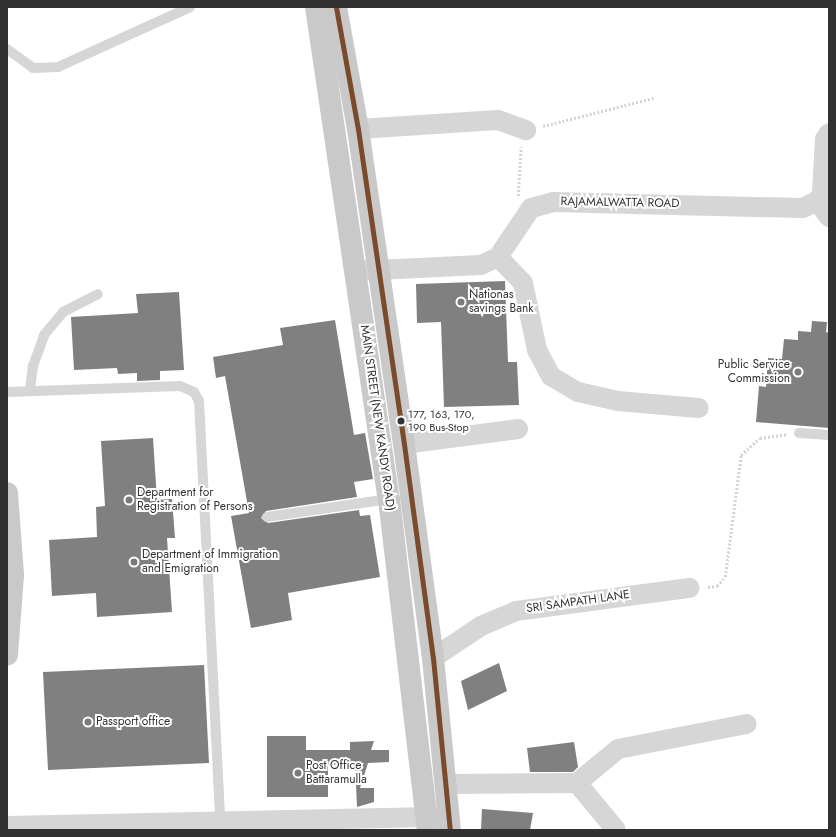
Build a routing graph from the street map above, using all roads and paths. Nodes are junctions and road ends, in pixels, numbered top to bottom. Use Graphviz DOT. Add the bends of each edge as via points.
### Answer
graph roads {
  1 [pos="190,7"];
  2 [pos="316,7"];
  3 [pos="336,7"];
  4 [pos="7,49"];
  5 [pos="654,98"];
  6 [pos="358,129"];
  7 [pos="526,130"];
  8 [pos="829,133"];
  9 [pos="823,209"];
  10 [pos="517,224"];
  11 [pos="498,257"];
  12 [pos="376,267"];
  13 [pos="356,271"];
  14 [pos="98,294"];
  15 [pos="30,390"];
  16 [pos="7,392"];
  17 [pos="699,408"];
  18 [pos="518,429"];
  19 [pos="799,434"];
  20 [pos="829,435"];
  21 [pos="404,444"];
  22 [pos="7,492"];
  23 [pos="388,498"];
  24 [pos="267,517"];
  25 [pos="689,588"];
  26 [pos="7,655"];
  27 [pos="433,658"];
  28 [pos="747,724"];
  29 [pos="577,783"];
  30 [pos="446,784"];
  31 [pos="450,823"];
  32 [pos="225,824"];
  33 [pos="338,824"];
  34 [pos="428,824"];
  35 [pos="7,826"];
  36 [pos="167,826"];
  37 [pos="616,830"];
  1 -- 4 [label="lane" via="58,68 33,68"];
  2 -- 13 [label="main road, MAIN STREET (NEW KANDY ROAD)"];
  3 -- 6 [label="main road, MAIN STREET (NEW KANDY ROAD)"];
  5 -- 7 [label="path"];
  6 -- 7 [label="street" via="498,120"];
  6 -- 12 [label="main road, MAIN STREET (NEW KANDY ROAD)"];
  7 -- 10 [label="path" via="521,142"];
  8 -- 9 [label="street, RAJAMALWATTA ROAD" via="825,139"];
  9 -- 10 [label="street, RAJAMALWATTA ROAD" via="553,202 531,208"];
  10 -- 11 [label="street, RAJAMALWATTA ROAD"];
  11 -- 12 [label="street" via="481,265"];
  11 -- 17 [label="street" via="523,283 537,350 551,376 578,392 611,399"];
  12 -- 13 [label="street"];
  12 -- 21 [label="main road, MAIN STREET (NEW KANDY ROAD)"];
  13 -- 23 [label="main road, MAIN STREET (NEW KANDY ROAD)"];
  14 -- 15 [label="lane" via="63,312 44,335 33,366"];
  15 -- 16 [label="lane"];
  15 -- 32 [label="lane" via="180,386 194,392 199,401"];
  18 -- 21 [label="street"];
  19 -- 20 [label="lane"];
  19 -- 25 [label="path" via="760,438 741,455 725,576 716,586"];
  21 -- 27 [label="main road, MAIN STREET (NEW KANDY ROAD)"];
  22 -- 26 [label="main road" via="13,575"];
  23 -- 24 [label="lane"];
  23 -- 34 [label="main road, MAIN STREET (NEW KANDY ROAD)"];
  25 -- 27 [label="street, SRI SAMPATH LANE" via="516,610 481,626"];
  27 -- 30 [label="main road, MAIN STREET (NEW KANDY ROAD)"];
  28 -- 29 [label="street" via="618,750"];
  29 -- 30 [label="street"];
  29 -- 37 [label="street"];
  30 -- 31 [label="main road, MAIN STREET (NEW KANDY ROAD)"];
  31 -- 34 [label="street"];
  32 -- 33 [label="street"];
  32 -- 36 [label="street"];
  33 -- 34 [label="street"];
  35 -- 36 [label="street"];
}
